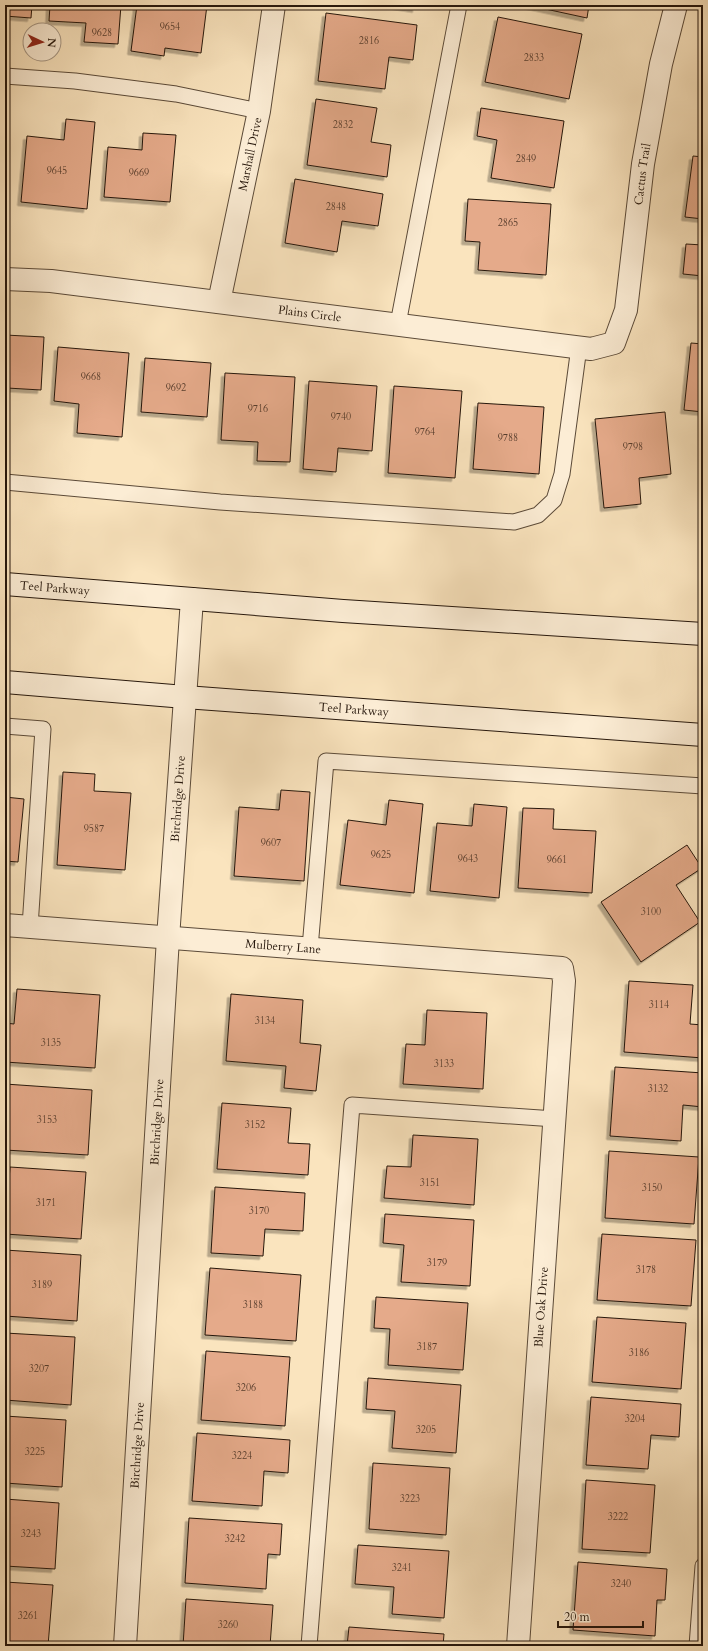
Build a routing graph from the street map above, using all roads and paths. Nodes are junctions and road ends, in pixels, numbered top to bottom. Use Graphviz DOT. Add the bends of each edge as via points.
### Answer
graph roads {
  1 [pos="274,5"];
  2 [pos="459,5"];
  3 [pos="676,5"];
  4 [pos="5,76"];
  5 [pos="259,111"];
  6 [pos="5,279"];
  7 [pos="219,302"];
  8 [pos="398,324"];
  9 [pos="614,343"];
  10 [pos="579,347"];
  11 [pos="5,482"];
  12 [pos="5,584"];
  13 [pos="192,599"];
  14 [pos="703,634"];
  15 [pos="5,682"];
  16 [pos="185,697"];
  17 [pos="5,726"];
  18 [pos="703,735"];
  19 [pos="703,786"];
  20 [pos="5,925"];
  21 [pos="30,927"];
  22 [pos="168,938"];
  23 [pos="310,948"];
  24 [pos="562,968"];
  25 [pos="555,1119"];
  26 [pos="703,1566"];
  27 [pos="125,1646"];
  28 [pos="309,1646"];
  29 [pos="518,1646"];
  30 [pos="697,1646"];
  1 -- 5 [label="street, Marshall Drive"];
  2 -- 8 [label="lane"];
  3 -- 9 [label="street, Cactus Trail" via="661,64 643,164 626,310"];
  4 -- 5 [label="lane" via="176,94"];
  5 -- 7 [label="street, Marshall Drive"];
  6 -- 7 [label="street, Plains Circle" via="51,281"];
  7 -- 8 [label="street, Plains Circle"];
  8 -- 10 [label="street, Plains Circle"];
  9 -- 10 [label="street, Plains Circle" via="591,348"];
  10 -- 11 [label="lane" via="562,474 554,500 538,516 514,522 220,502"];
  12 -- 13 [label="street, Teel Parkway"];
  13 -- 14 [label="street, Teel Parkway"];
  13 -- 16 [label="street, Birchridge Drive"];
  15 -- 16 [label="street, Teel Parkway"];
  16 -- 18 [label="street, Teel Parkway"];
  16 -- 22 [label="street, Birchridge Drive"];
  17 -- 21 [label="lane" via="44,729"];
  19 -- 23 [label="lane" via="326,761"];
  20 -- 21 [label="street, Mulberry Lane"];
  21 -- 22 [label="street, Mulberry Lane"];
  22 -- 23 [label="street, Mulberry Lane"];
  22 -- 27 [label="street, Birchridge Drive"];
  23 -- 24 [label="street, Mulberry Lane"];
  24 -- 25 [label="street, Blue Oak Drive" via="564,981"];
  25 -- 28 [label="lane" via="352,1105"];
  25 -- 29 [label="street, Blue Oak Drive"];
  26 -- 30 [label="lane"];
}
